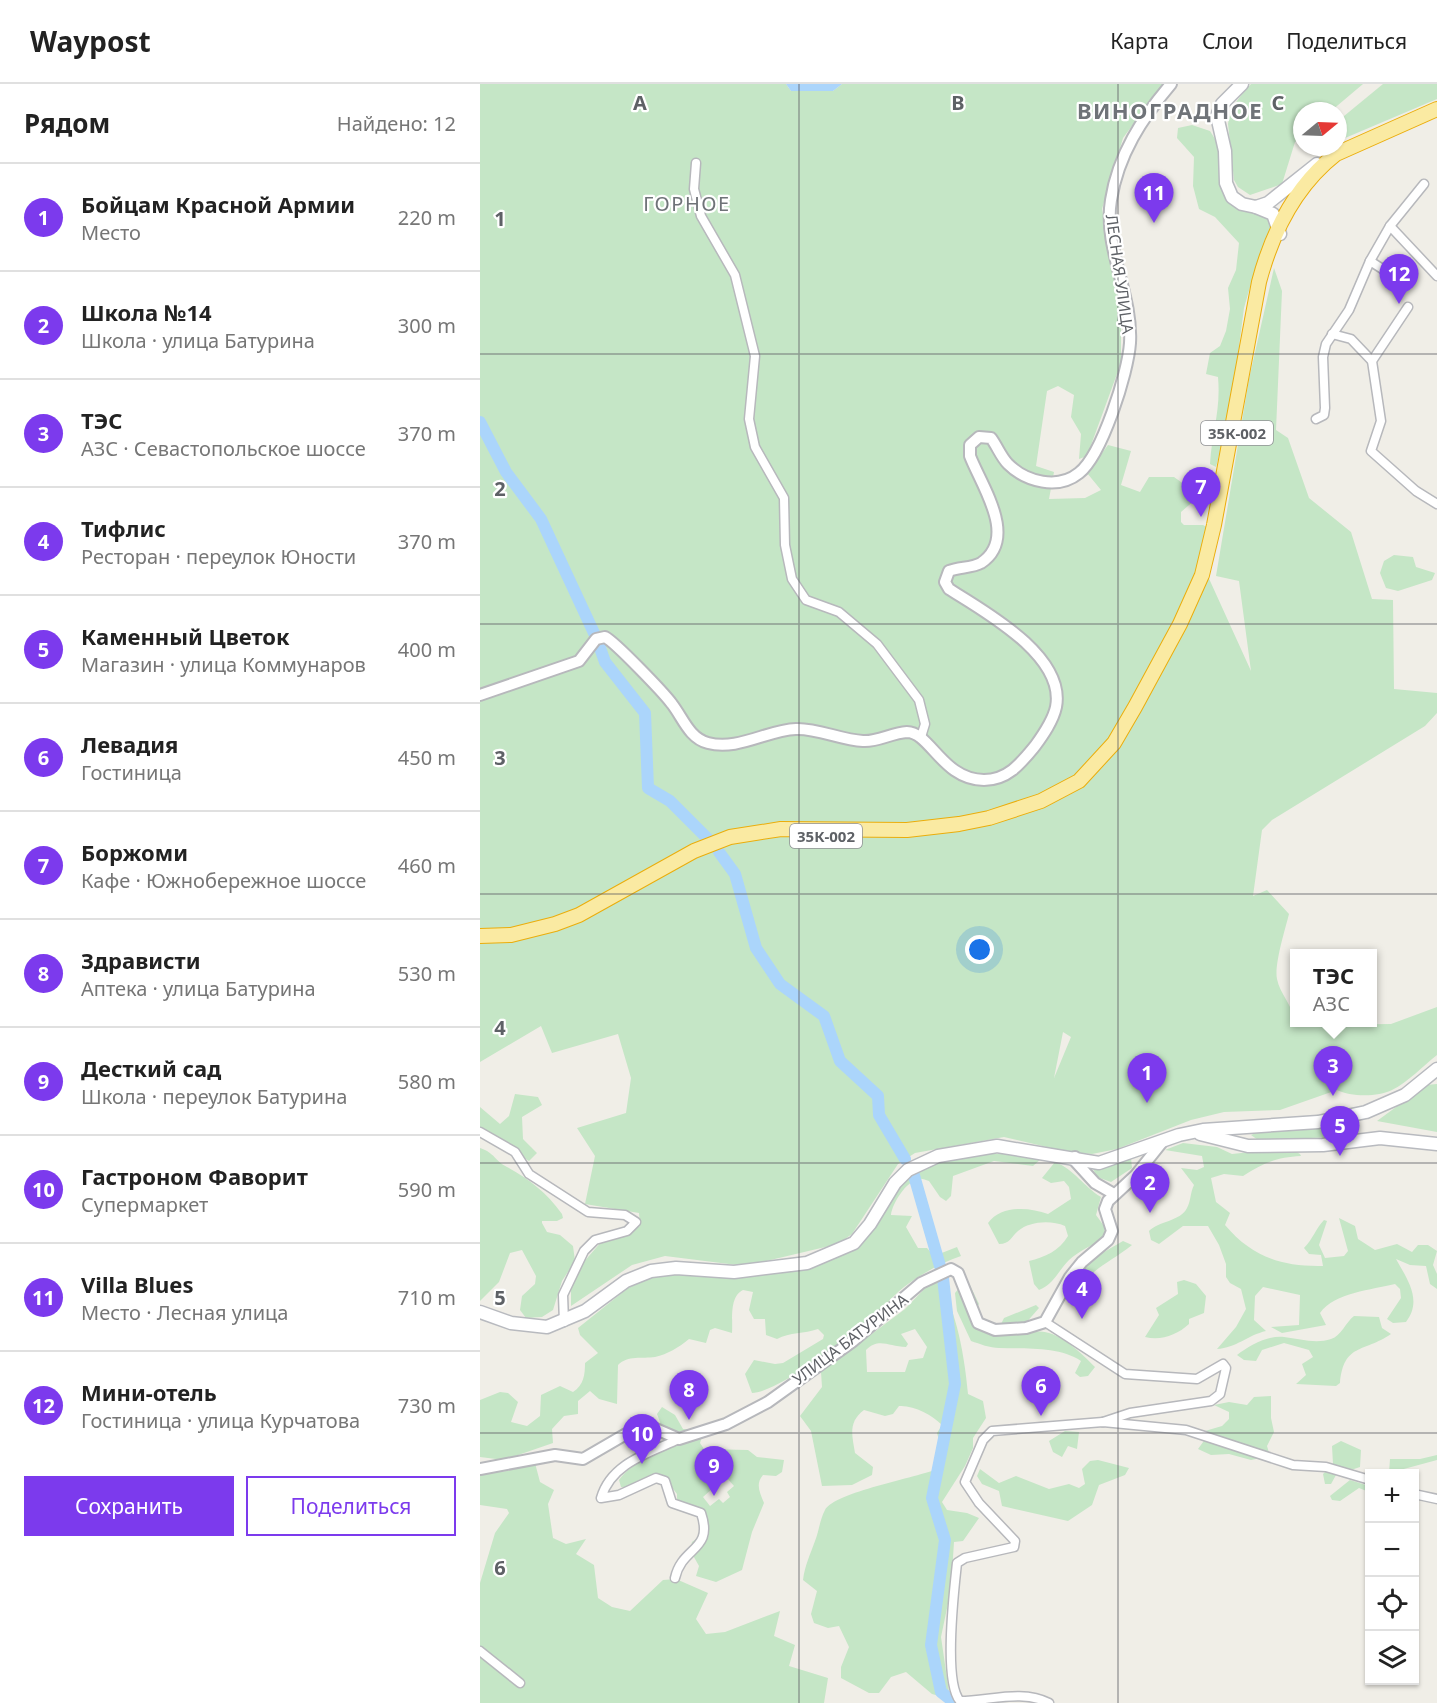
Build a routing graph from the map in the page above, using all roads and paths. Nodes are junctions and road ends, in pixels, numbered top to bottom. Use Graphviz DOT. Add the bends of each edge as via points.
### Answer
graph roads {
  1 [pos="1171,84"];
  2 [pos="1242,84"];
  3 [pos="1437,109"];
  4 [pos="1437,117"];
  5 [pos="1349,147"];
  6 [pos="696,163"];
  7 [pos="1314,180"];
  8 [pos="1424,184"];
  9 [pos="1289,188"];
  10 [pos="1256,207"];
  11 [pos="1390,226"];
  12 [pos="1280,232"];
  13 [pos="1370,261"];
  14 [pos="1384,270"];
  15 [pos="1437,276"];
  16 [pos="1408,307"];
  17 [pos="1332,334"];
  18 [pos="1372,361"];
  19 [pos="1316,419"];
  20 [pos="1437,504"];
  21 [pos="1218,525"];
  22 [pos="480,695"];
  23 [pos="921,737"];
  24 [pos="480,936"];
  25 [pos="480,943"];
  26 [pos="1437,1062"];
  27 [pos="1437,1069"];
  28 [pos="1247,1125"];
  29 [pos="1197,1130"];
  30 [pos="480,1132"];
  31 [pos="1173,1132"];
  32 [pos="1163,1141"];
  33 [pos="1437,1144"];
  34 [pos="1252,1146"];
  35 [pos="1075,1159"];
  36 [pos="1114,1194"];
  37 [pos="480,1312"];
  38 [pos="564,1319"];
  39 [pos="1045,1322"];
  40 [pos="1103,1422"];
  41 [pos="679,1439"];
  42 [pos="480,1468"];
  43 [pos="1365,1479"];
  44 [pos="1419,1495"];
  45 [pos="1437,1499"];
  46 [pos="675,1578"];
  47 [pos="480,1651"];
  48 [pos="520,1683"];
  49 [pos="1049,1703"];
  1 -- 23 [label="street, ЛЕСНАЯ УЛИЦА" via="1130,142 1113,189 1109,220 1126,298 1130,345 1111,415 1088,463 1069,479 1047,483 1009,465 991,438 979,437 970,445 970,456 997,522 996,545 980,564 949,571 945,582 949,589 1015,633 1043,661 1056,694 1051,721 1021,764 1005,776 993,779 974,779 950,768"];
  2 -- 10 [label="main road" via="1218,109 1226,157 1224,174 1232,197"];
  3 -- 5 [label="highway"];
  4 -- 7 [label="highway, 35К-002" via="1360,149"];
  5 -- 7 [label="highway" via="1323,165"];
  5 -- 9 [label="main road" via="1324,158"];
  6 -- 23 [label="street" via="694,189 701,216 735,275 755,356 749,419 755,447 784,498 785,545 792,579 806,600 839,612 877,644 920,700 925,724"];
  7 -- 9 [label="main road"];
  7 -- 12 [label="highway, 35К-002"];
  8 -- 11 [label="street"];
  9 -- 10 [label="main road"];
  10 -- 12 [label="main road" via="1270,210"];
  11 -- 13 [label="street"];
  11 -- 15 [label="street"];
  12 -- 21 [label="highway, 35К-002" via="1266,256 1259,282"];
  13 -- 14 [label="street"];
  13 -- 17 [label="street" via="1349,310"];
  16 -- 18 [label="street"];
  17 -- 18 [label="street" via="1352,339"];
  17 -- 19 [label="street" via="1323,357 1324,415"];
  18 -- 20 [label="street" via="1381,422 1371,451 1416,491"];
  21 -- 24 [label="highway, 35К-002" via="1190,604 1150,682 1114,743 1071,786 1013,811 936,828 781,829 730,837 694,851 579,915 511,935"];
  21 -- 25 [label="highway, 35К-002" via="1196,606 1144,705 1101,767 1057,802 1015,819 936,836 780,836 730,844 671,868 554,931"];
  22 -- 23 [label="street" via="579,661 596,639 605,637 666,697 692,734 708,744 732,744 795,729 864,741 907,732"];
  26 -- 28 [label="main road" via="1404,1091 1354,1111"];
  27 -- 28 [label="main road" via="1405,1095 1366,1112 1318,1122"];
  28 -- 29 [label="main road"];
  28 -- 34 [label="main road" via="1244,1133"];
  29 -- 31 [label="main road"];
  29 -- 32 [label="main road"];
  29 -- 34 [label="main road"];
  30 -- 38 [label="street" via="515,1152 530,1174 588,1212 625,1215 636,1222 627,1231 595,1240 584,1251 563,1295"];
  31 -- 32 [label="main road"];
  31 -- 35 [label="main road" via="1114,1153"];
  32 -- 35 [label="main road" via="1108,1161 1089,1164"];
  32 -- 36 [label="street" via="1135,1176"];
  33 -- 34 [label="main road" via="1380,1138 1323,1145"];
  35 -- 36 [label="street" via="1095,1183"];
  35 -- 38 [label="main road" via="997,1146 938,1156 908,1170 854,1243 834,1253 799,1264 734,1272 651,1270 626,1281 585,1311"];
  36 -- 39 [label="street" via="1105,1209 1112,1231 1108,1240 1076,1269"];
  37 -- 38 [label="main road" via="534,1326 547,1327"];
  39 -- 40 [label="street" via="1125,1374 1190,1380 1218,1365 1226,1368 1220,1394 1211,1401 1130,1413"];
  39 -- 41 [label="street, УЛИЦА БАТУРИНА" via="995,1330 978,1323 958,1273 951,1269 921,1283 853,1341 768,1402 726,1424"];
  40 -- 43 [label="street" via="1186,1430 1293,1465 1326,1467"];
  40 -- 49 [label="street" via="992,1431 983,1440 965,1482 1015,1542 1014,1547 957,1563 953,1693 960,1701 995,1696"];
  41 -- 42 [label="street" via="649,1426 626,1434 584,1459 555,1455"];
  41 -- 46 [label="street" via="616,1470 604,1486 601,1498 619,1495 656,1478 665,1481 672,1503 701,1513 705,1526 699,1546 682,1558"];
  44 -- 45 [label="street"];
  47 -- 48 [label="street"];
}
